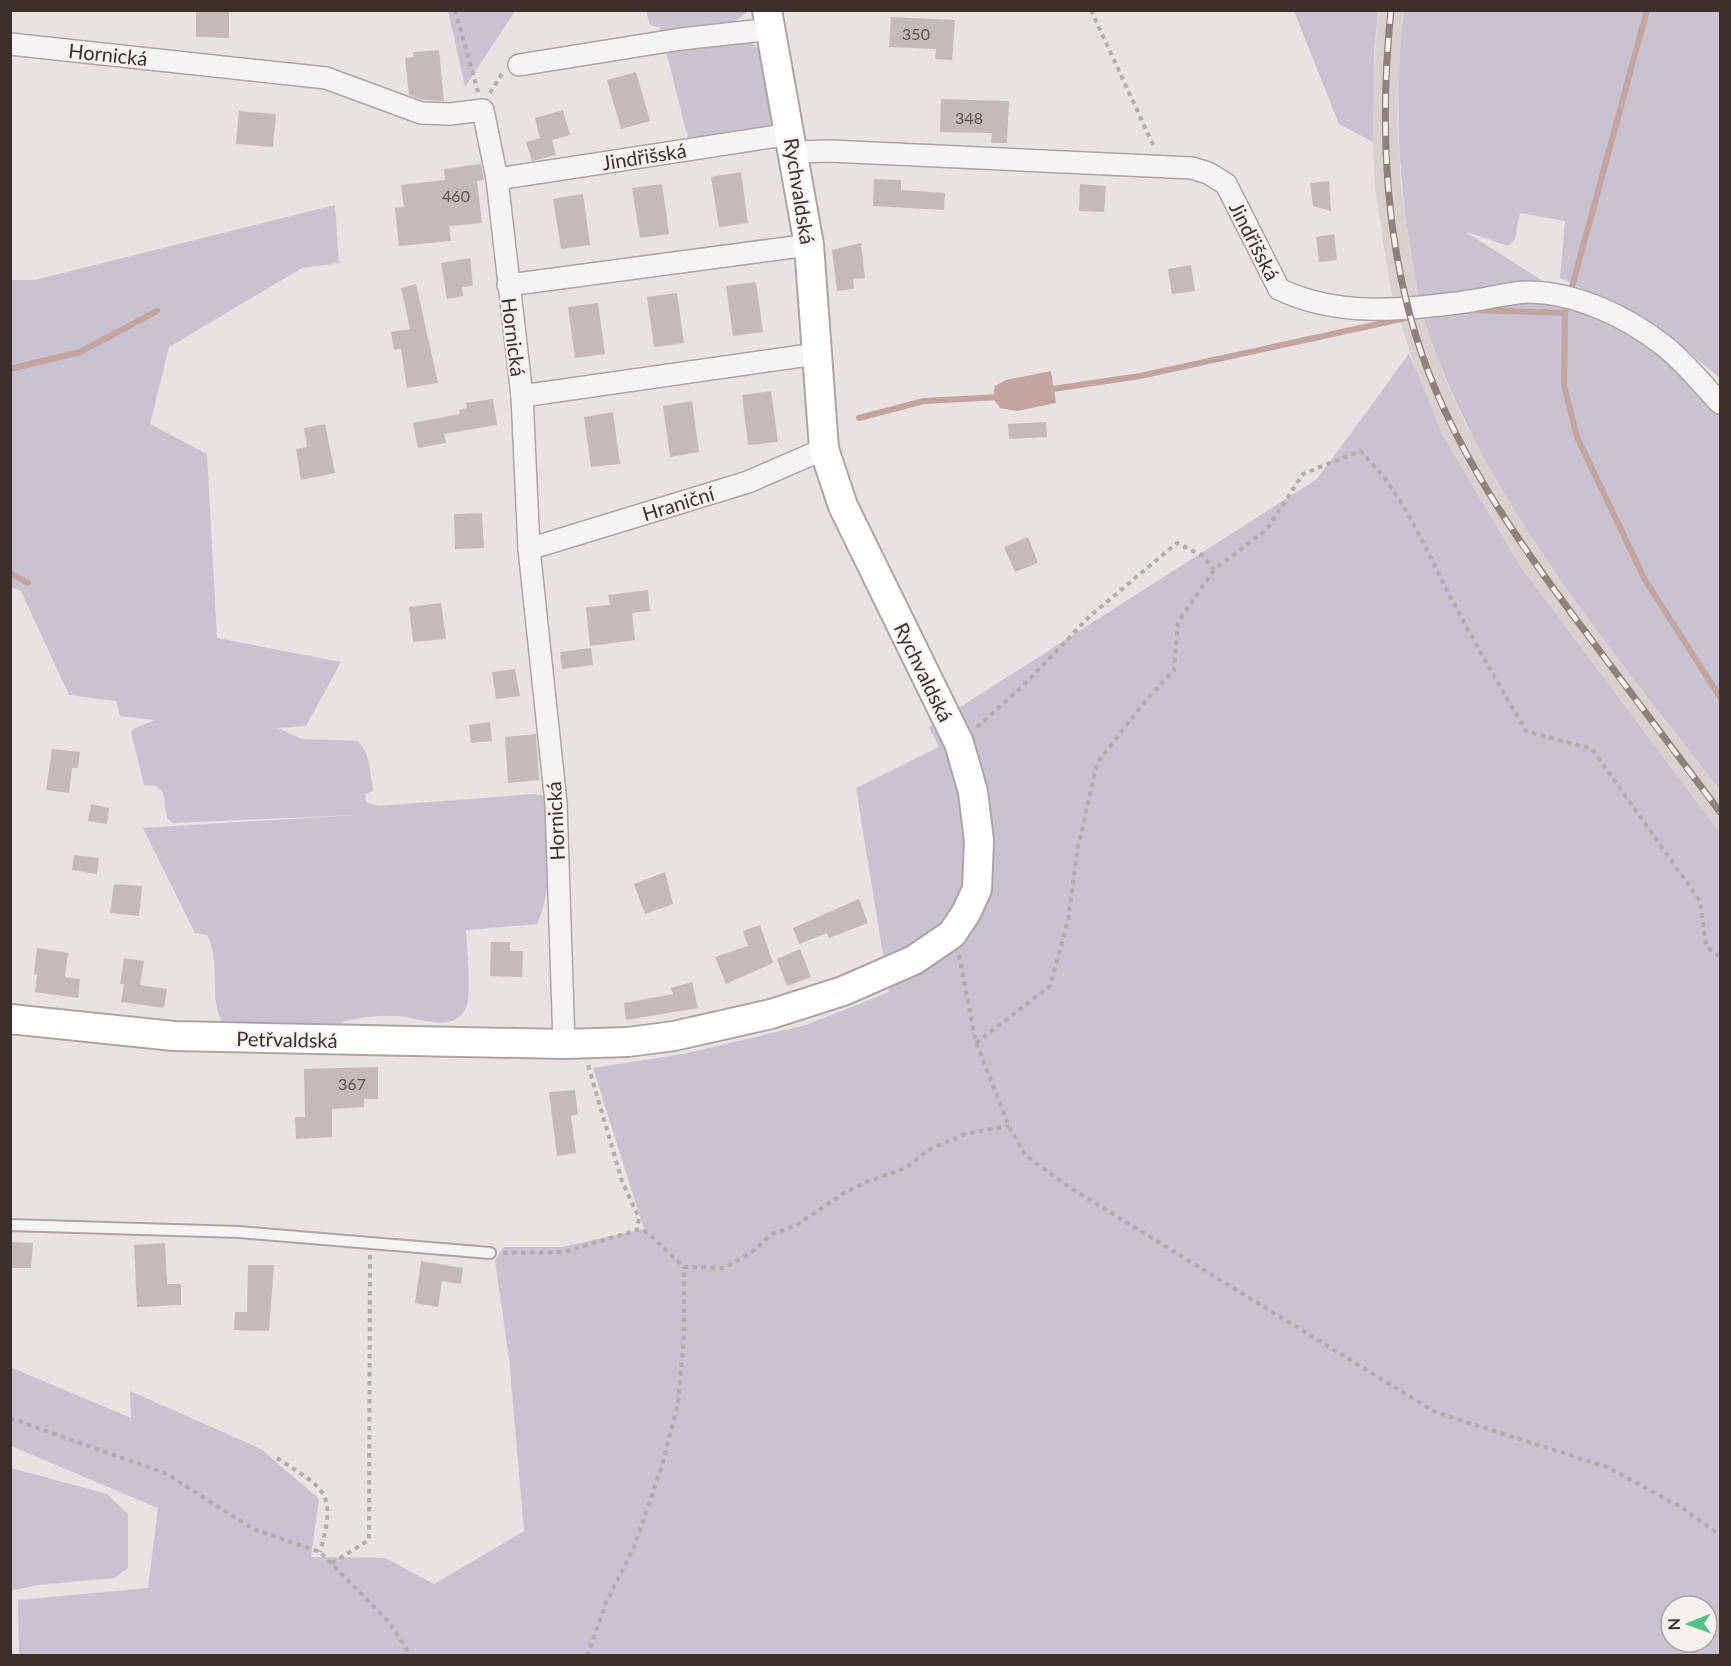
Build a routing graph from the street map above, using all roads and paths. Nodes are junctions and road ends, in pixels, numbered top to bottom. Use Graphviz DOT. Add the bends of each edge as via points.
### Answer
graph roads {
  1 [pos="454,10"];
  2 [pos="1091,10"];
  3 [pos="769,20"];
  4 [pos="10,44"];
  5 [pos="519,64"];
  6 [pos="483,110"];
  7 [pos="793,143"];
  8 [pos="1165,166"];
  9 [pos="497,179"];
  10 [pos="809,245"];
  11 [pos="508,285"];
  12 [pos="816,354"];
  13 [pos="522,396"];
  14 [pos="1720,403"];
  15 [pos="824,449"];
  16 [pos="529,549"];
  17 [pos="1214,570"];
  18 [pos="959,743"];
  19 [pos="952,934"];
  20 [pos="1720,957"];
  21 [pos="10,1019"];
  22 [pos="976,1043"];
  23 [pos="564,1044"];
  24 [pos="593,1081"];
  25 [pos="1009,1125"];
  26 [pos="10,1225"];
  27 [pos="644,1230"];
  28 [pos="370,1245"];
  29 [pos="490,1253"];
  30 [pos="684,1267"];
  31 [pos="10,1418"];
  32 [pos="277,1458"];
  33 [pos="1720,1535"];
  34 [pos="320,1552"];
  35 [pos="332,1563"];
  36 [pos="411,1656"];
  37 [pos="587,1656"];
  1 -- 6 [label="path"];
  2 -- 8 [label="path"];
  3 -- 5 [label="street" via="681,39"];
  3 -- 7 [label="street, Rychvaldská"];
  4 -- 6 [label="street, Hornická" via="326,78 421,113"];
  5 -- 6 [label="path" via="506,69 495,81"];
  6 -- 9 [label="street, Hornická"];
  7 -- 8 [label="street, Jindřišská" via="830,151"];
  7 -- 9 [label="street, Jindřišská"];
  7 -- 10 [label="street, Rychvaldská"];
  8 -- 14 [label="street, Jindřišská" via="1192,168 1226,184 1279,289 1296,297 1376,310 1529,292 1562,297 1605,309 1663,345"];
  9 -- 11 [label="street, Hornická"];
  10 -- 11 [label="street"];
  10 -- 12 [label="street, Rychvaldská"];
  11 -- 13 [label="street, Hornická"];
  12 -- 13 [label="street"];
  12 -- 15 [label="street, Rychvaldská"];
  13 -- 16 [label="street, Hornická"];
  15 -- 16 [label="street, Hraniční" via="748,482"];
  15 -- 18 [label="street, Rychvaldská" via="843,506"];
  16 -- 23 [label="street, Hornická" via="556,802"];
  17 -- 18 [label="path" via="1203,556 1177,543 1090,616 1022,687"];
  17 -- 20 [label="path" via="1267,529 1304,474 1360,451 1381,470 1403,506 1526,731 1592,749 1700,901 1706,946"];
  17 -- 22 [label="path" via="1178,622 1174,670 1097,763 1077,852 1068,920 1050,986"];
  18 -- 19 [label="street, Rychvaldská" via="973,792 980,841 976,889"];
  19 -- 22 [label="path" via="962,962"];
  19 -- 23 [label="street, Rychvaldská" via="914,960 843,991 771,1014 674,1036"];
  21 -- 23 [label="street, Petřvaldská" via="174,1036"];
  22 -- 25 [label="path"];
  24 -- 29 [label="path" via="622,1181 639,1218 637,1230 564,1252"];
  25 -- 30 [label="path" via="965,1134 928,1150 906,1168 844,1193 795,1226 772,1234 752,1252 724,1268"];
  25 -- 33 [label="path" via="1025,1155 1069,1187 1435,1412 1607,1467 1679,1506"];
  26 -- 28 [label="lane" via="239,1232"];
  27 -- 30 [label="path"];
  28 -- 29 [label="lane"];
  28 -- 35 [label="path" via="369,1540"];
  30 -- 37 [label="path" via="684,1336 678,1403 662,1466 634,1547 606,1602"];
  31 -- 34 [label="path" via="167,1474 253,1529"];
  32 -- 34 [label="path" via="318,1485 328,1506 329,1520"];
  34 -- 35 [label="path"];
  35 -- 36 [label="path" via="389,1622"];
}
